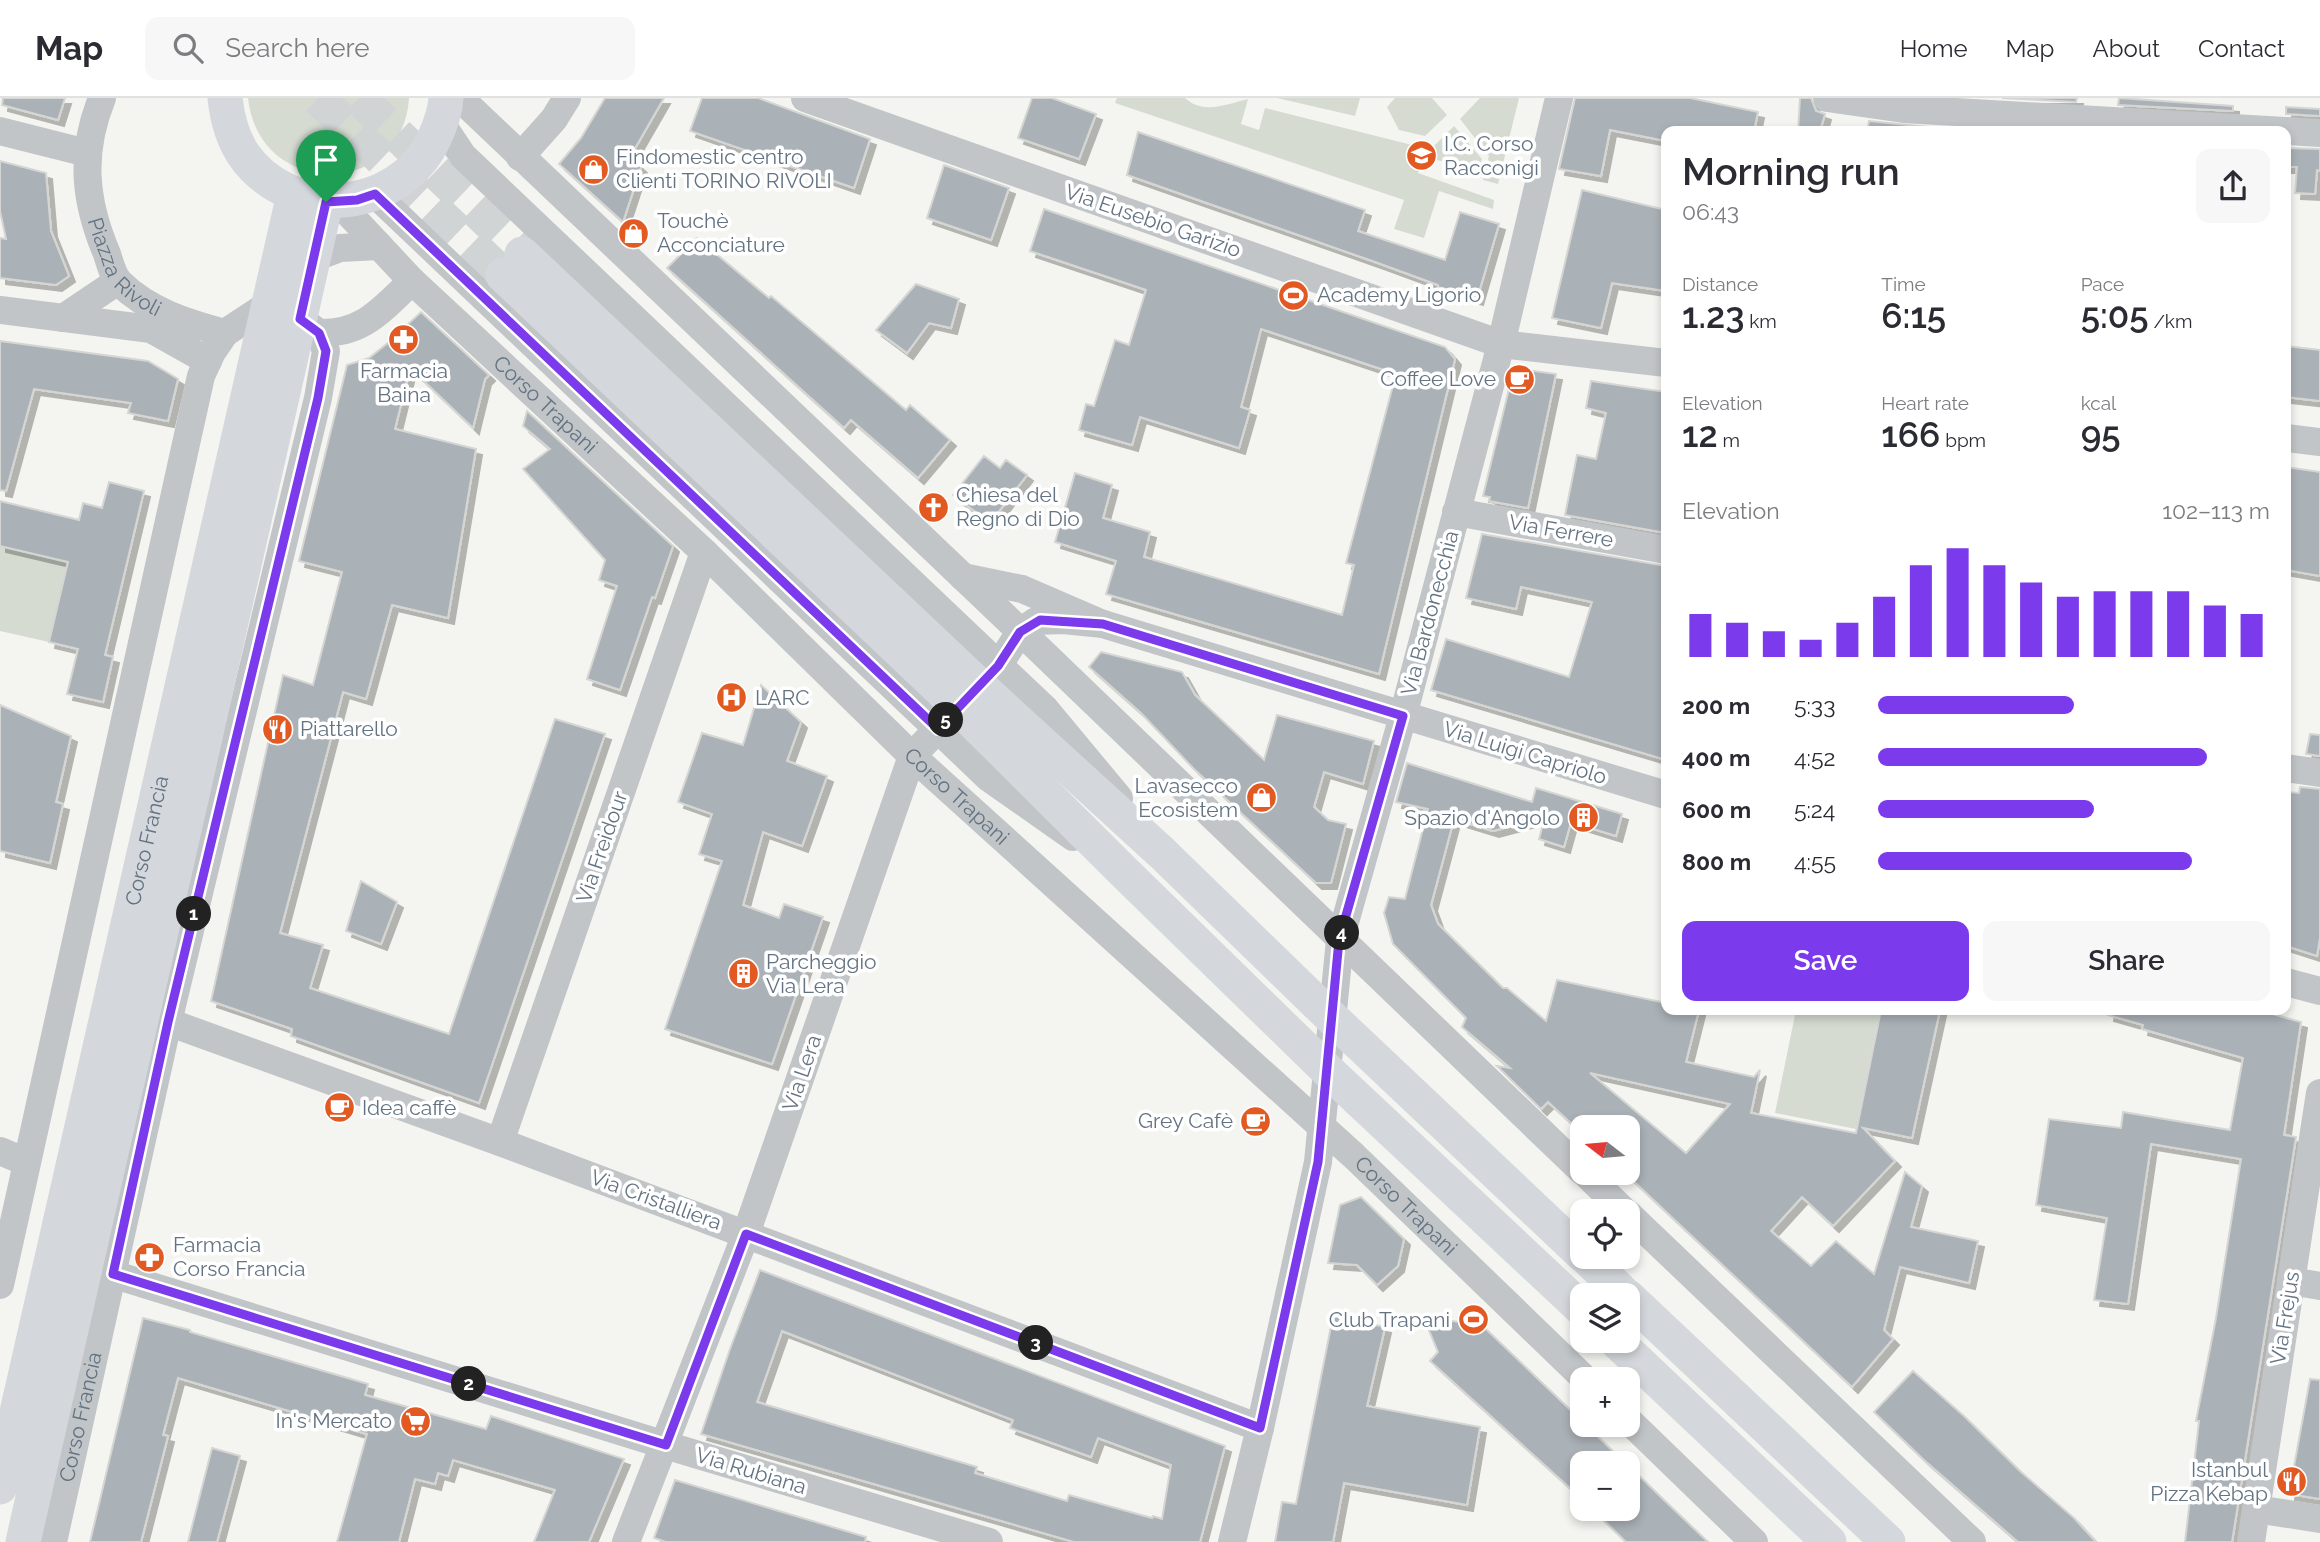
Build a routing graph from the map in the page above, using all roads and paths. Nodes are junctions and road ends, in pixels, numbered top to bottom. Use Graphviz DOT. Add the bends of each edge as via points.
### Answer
graph roads {
  1 [pos="102,98"];
  2 [pos="568,98"];
  3 [pos="805,98"];
  4 [pos="1559,98"];
  5 [pos="1827,98"];
  6 [pos="224,99"];
  7 [pos="449,106"];
  8 [pos="1905,120"];
  9 [pos="2095,126"];
  10 [pos="0,131"];
  11 [pos="2291,131"];
  12 [pos="2320,133"];
  13 [pos="87,153"];
  14 [pos="520,157"];
  15 [pos="375,194"];
  16 [pos="319,199"];
  17 [pos="379,246"];
  18 [pos="314,258"];
  19 [pos="513,264"];
  20 [pos="118,281"];
  21 [pos="412,281"];
  22 [pos="269,304"];
  23 [pos="0,310"];
  24 [pos="63,318"];
  25 [pos="310,326"];
  26 [pos="225,333"];
  27 [pos="1501,344"];
  28 [pos="208,361"];
  29 [pos="1661,362"];
  30 [pos="2291,439"];
  31 [pos="2320,442"];
  32 [pos="1456,512"];
  33 [pos="1661,549"];
  34 [pos="704,552"];
  35 [pos="963,577"];
  36 [pos="1095,624"];
  37 [pos="1020,632"];
  38 [pos="1056,665"];
  39 [pos="969,697"];
  40 [pos="1403,716"];
  41 [pos="912,756"];
  42 [pos="2291,769"];
  43 [pos="2320,773"];
  44 [pos="1661,793"];
  45 [pos="1339,940"];
  46 [pos="2291,983"];
  47 [pos="2320,992"];
  48 [pos="1332,1018"];
  49 [pos="168,1022"];
  50 [pos="1327,1070"];
  51 [pos="2320,1093"];
  52 [pos="1322,1127"];
  53 [pos="500,1142"];
  54 [pos="0,1152"];
  55 [pos="1570,1160"];
  56 [pos="26,1162"];
  57 [pos="1597,1185"];
  58 [pos="1611,1199"];
  59 [pos="1640,1226"];
  60 [pos="746,1234"];
  61 [pos="1570,1243"];
  62 [pos="1598,1269"];
  63 [pos="113,1274"];
  64 [pos="2291,1281"];
  65 [pos="1612,1283"];
  66 [pos="0,1285"];
  67 [pos="2320,1286"];
  68 [pos="1570,1298"];
  69 [pos="1640,1309"];
  70 [pos="1629,1353"];
  71 [pos="1572,1367"];
  72 [pos="1260,1428"];
  73 [pos="1640,1432"];
  74 [pos="666,1445"];
  75 [pos="0,1486"];
  76 [pos="2256,1509"];
  77 [pos="2320,1519"];
  78 [pos="23,1542"];
  79 [pos="53,1542"];
  80 [pos="626,1542"];
  81 [pos="989,1542"];
  82 [pos="1232,1542"];
  83 [pos="1754,1542"];
  84 [pos="1829,1542"];
  85 [pos="1888,1542"];
  86 [pos="1972,1542"];
  87 [pos="2251,1542"];
  1 -- 13 [label="street, Piazza Rivoli"];
  2 -- 14 [label="street"];
  3 -- 27 [label="street, Via Eusebio Garizio"];
  4 -- 27 [label="street, Via Bardonecchia"];
  5 -- 8 [label="street"];
  6 -- 16 [label="main road" via="229,124 243,153 265,178"];
  7 -- 14 [label="street"];
  7 -- 15 [label="main road" via="427,153 404,178"];
  7 -- 39 [label="street, Corso Trapani" via="463,156"];
  8 -- 9 [label="street"];
  10 -- 13 [label="street"];
  11 -- 12 [label="street"];
  13 -- 20 [label="street, Piazza Rivoli" via="94,222"];
  14 -- 35 [label="street"];
  15 -- 16 [label="main road"];
  15 -- 39 [label="street, Corso Trapani"];
  16 -- 17 [label="street, Corso Trapani"];
  16 -- 18 [label="main road, Corso Francia"];
  16 -- 22 [label="main road, Corso Francia"];
  17 -- 18 [label="street" via="340,248"];
  17 -- 21 [label="street, Corso Trapani"];
  18 -- 25 [label="main road, Corso Francia"];
  19 -- 39 [label="main road, Corso Trapani"];
  20 -- 24 [label="street"];
  20 -- 26 [label="street, Piazza Rivoli" via="183,322"];
  21 -- 25 [label="street" via="351,330"];
  21 -- 34 [label="street, Corso Trapani"];
  22 -- 26 [label="street"];
  22 -- 75 [label="main road, Corso Francia"];
  23 -- 24 [label="street"];
  24 -- 28 [label="street" via="152,329"];
  25 -- 49 [label="street, Corso Francia" via="326,351 318,398"];
  25 -- 78 [label="main road, Corso Francia"];
  26 -- 28 [label="street"];
  27 -- 29 [label="street, Via Eusebio Garizio"];
  27 -- 32 [label="street, Via Bardonecchia"];
  28 -- 56 [label="street"];
  30 -- 31 [label="street"];
  32 -- 33 [label="street, Via Ferrere"];
  32 -- 40 [label="street, Via Bardonecchia"];
  34 -- 41 [label="street, Corso Trapani"];
  34 -- 53 [label="street, Via Freidour"];
  35 -- 36 [label="street, Via Luigi Capriolo" via="1022,589"];
  35 -- 37 [label="street"];
  36 -- 37 [label="street, Via Luigi Capriolo" via="1040,620"];
  36 -- 38 [label="street" via="1065,641"];
  36 -- 40 [label="street, Via Luigi Capriolo"];
  37 -- 38 [label="street"];
  37 -- 39 [label="street, Via Lera"];
  38 -- 45 [label="street"];
  39 -- 41 [label="street, Via Lera"];
  39 -- 48 [label="main road, Corso Trapani" via="1162,853"];
  39 -- 50 [label="main road, Corso Trapani" via="1123,871"];
  40 -- 44 [label="street, Via Luigi Capriolo"];
  40 -- 45 [label="street, Via Bardonecchia"];
  41 -- 52 [label="street, Corso Trapani"];
  41 -- 60 [label="street, Via Lera"];
  42 -- 43 [label="street"];
  45 -- 48 [label="street, Via Bardonecchia"];
  45 -- 55 [label="street"];
  46 -- 47 [label="street"];
  48 -- 50 [label="street, Via Bardonecchia"];
  48 -- 61 [label="main road, Corso Trapani"];
  49 -- 53 [label="street, Via Cristalliera"];
  49 -- 63 [label="street, Corso Francia"];
  50 -- 52 [label="street, Via Bardonecchia"];
  50 -- 68 [label="main road, Corso Trapani"];
  51 -- 64 [label="street, Via Frejus"];
  52 -- 71 [label="street, Corso Trapani"];
  52 -- 72 [label="street, Via Bardonecchia" via="1314,1184"];
  53 -- 60 [label="street, Via Cristalliera"];
  54 -- 56 [label="street"];
  56 -- 66 [label="street"];
  57 -- 58 [label="street"];
  59 -- 86 [label="street"];
  60 -- 72 [label="street, Via Cristalliera"];
  60 -- 74 [label="street, Via Lera"];
  62 -- 65 [label="main road, Corso Trapani"];
  63 -- 74 [label="street, Via Rubiana"];
  63 -- 79 [label="street, Corso Francia"];
  64 -- 67 [label="street"];
  64 -- 76 [label="street, Via Frejus"];
  69 -- 85 [label="main road, Corso Trapani"];
  70 -- 84 [label="main road"];
  72 -- 82 [label="street, Via Bardonecchia"];
  73 -- 83 [label="street"];
  74 -- 80 [label="street, Via Lera"];
  74 -- 81 [label="street, Via Rubiana"];
  76 -- 77 [label="street"];
  76 -- 87 [label="street, Via Frejus"];
}
